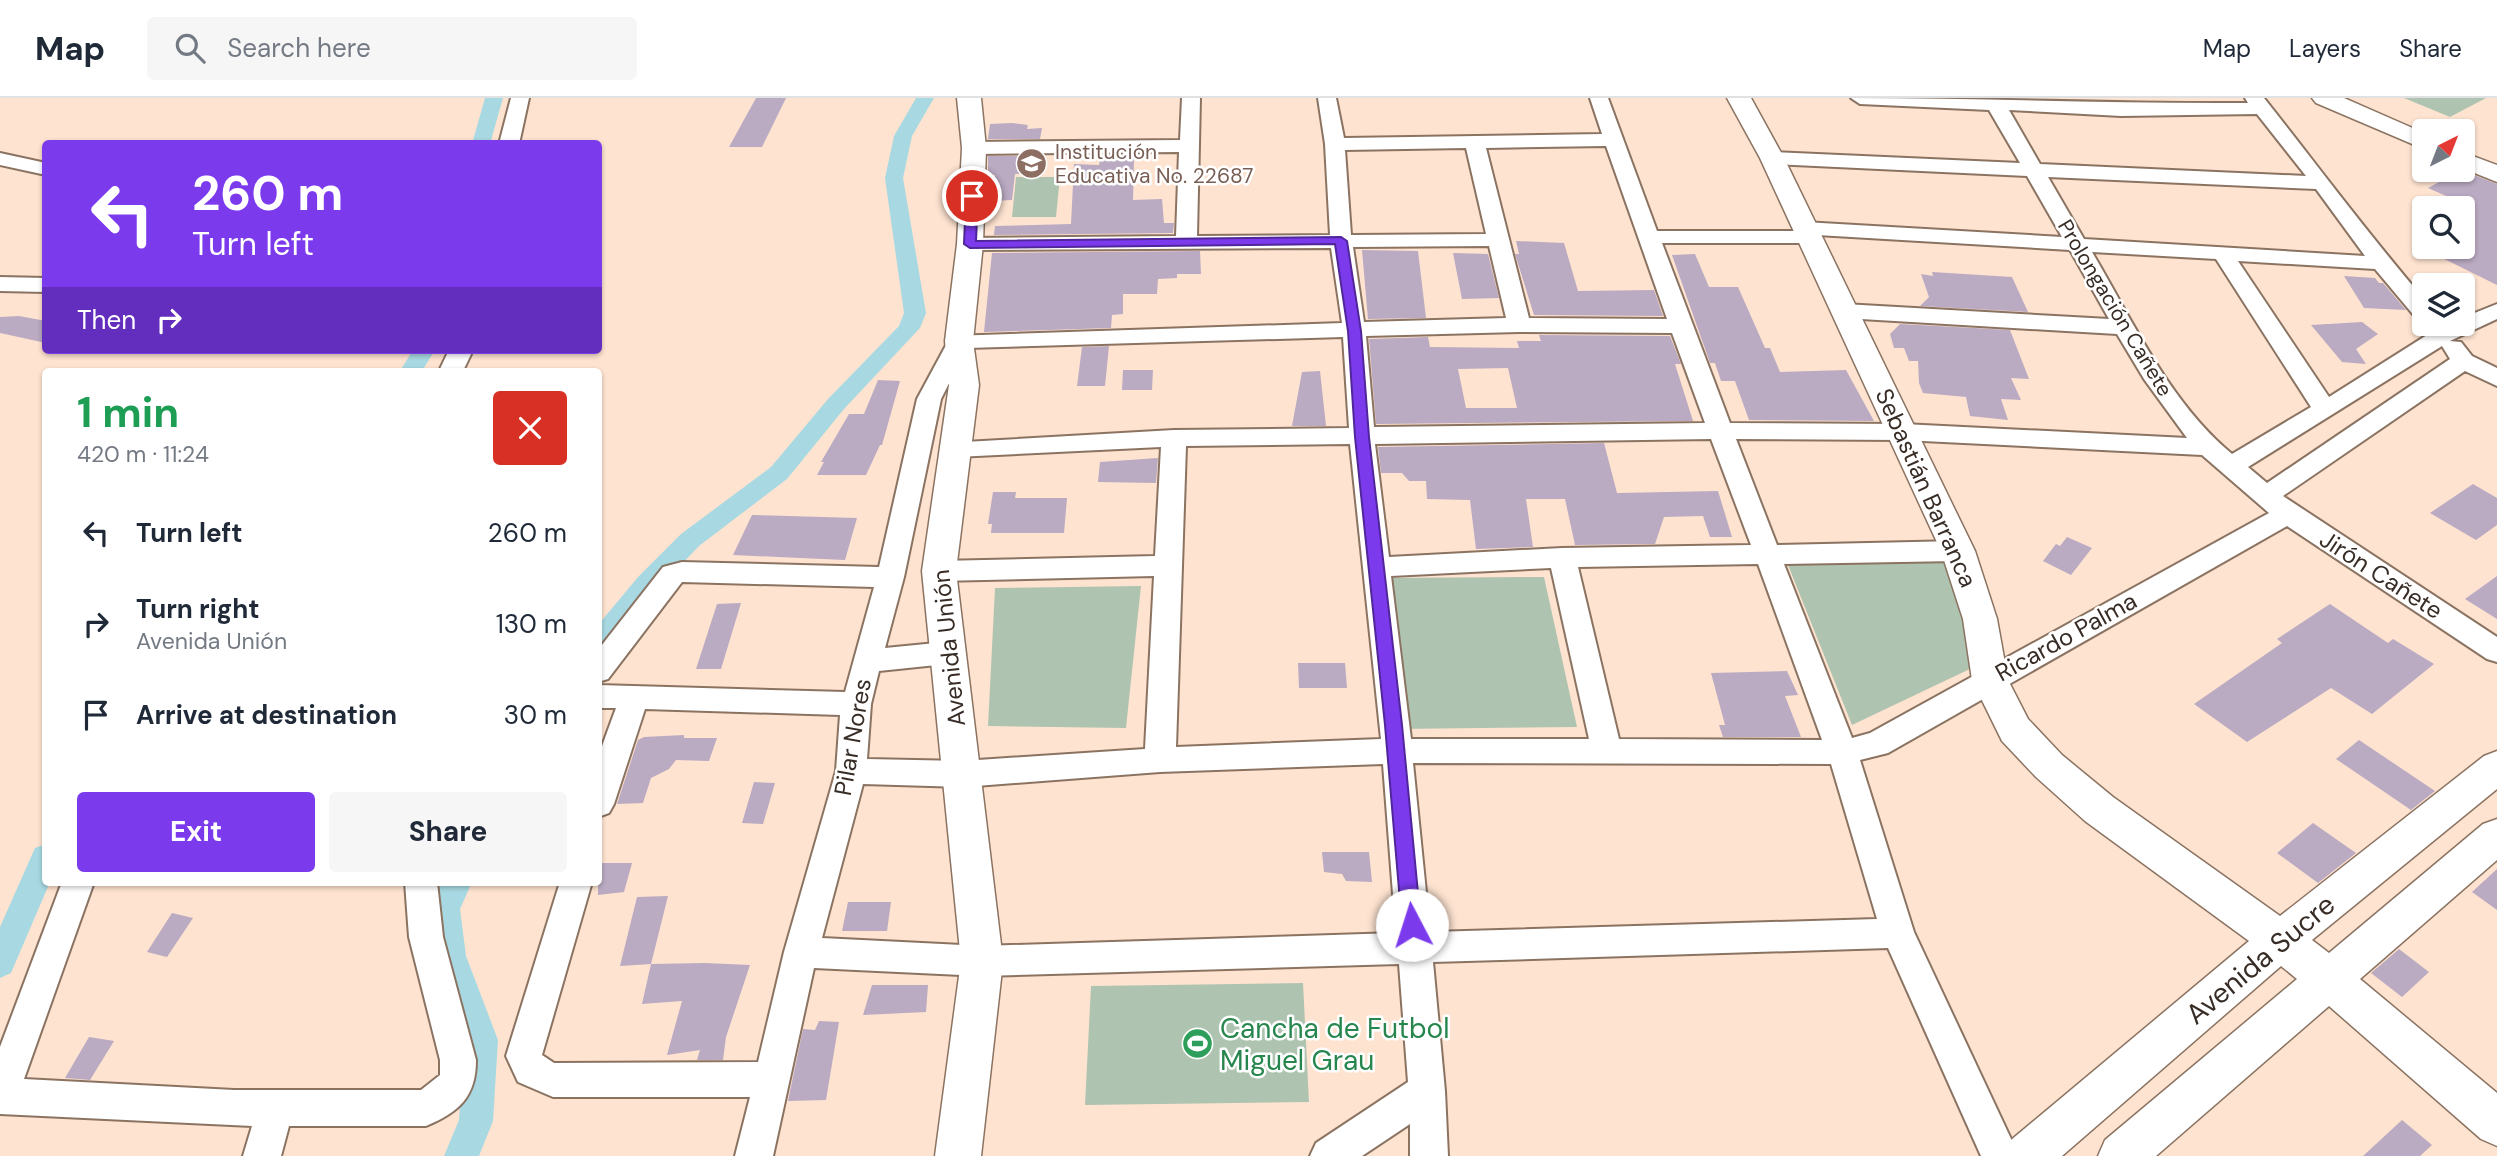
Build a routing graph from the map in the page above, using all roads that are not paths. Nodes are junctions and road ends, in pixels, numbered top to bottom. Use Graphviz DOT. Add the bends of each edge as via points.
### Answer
graph roads {
  1 [pos="520,98"];
  2 [pos="969,98"];
  3 [pos="1191,98"];
  4 [pos="1327,98"];
  5 [pos="1599,98"];
  6 [pos="1739,98"];
  7 [pos="1860,98"];
  8 [pos="2324,98"];
  9 [pos="1994,101"];
  10 [pos="2257,103"];
  11 [pos="2117,104"];
  12 [pos="2412,137"];
  13 [pos="510,140"];
  14 [pos="1615,140"];
  15 [pos="1335,144"];
  16 [pos="1475,144"];
  17 [pos="1187,146"];
  18 [pos="974,148"];
  19 [pos="1772,158"];
  20 [pos="0,159"];
  21 [pos="2475,165"];
  22 [pos="42,168"];
  23 [pos="2034,170"];
  24 [pos="2497,174"];
  25 [pos="2321,183"];
  26 [pos="1806,233"];
  27 [pos="1650,237"];
  28 [pos="1498,240"];
  29 [pos="1186,241"];
  30 [pos="1341,241"];
  31 [pos="970,244"];
  32 [pos="2078,245"];
  33 [pos="2223,254"];
  34 [pos="2381,263"];
  35 [pos="0,284"];
  36 [pos="42,285"];
  37 [pos="2412,299"];
  38 [pos="2497,311"];
  39 [pos="1844,312"];
  40 [pos="2475,318"];
  41 [pos="1519,325"];
  42 [pos="1681,326"];
  43 [pos="2123,327"];
  44 [pos="1354,331"];
  45 [pos="2428,336"];
  46 [pos="2444,336"];
  47 [pos="959,341"];
  48 [pos="2464,361"];
  49 [pos="2497,378"];
  50 [pos="2325,410"];
  51 [pos="1721,431"];
  52 [pos="1903,432"];
  53 [pos="1362,437"];
  54 [pos="1174,438"];
  55 [pos="2208,447"];
  56 [pos="956,449"];
  57 [pos="2232,465"];
  58 [pos="2277,505"];
  59 [pos="1958,551"];
  60 [pos="1767,553"];
  61 [pos="1562,558"];
  62 [pos="1168,566"];
  63 [pos="1377,567"];
  64 [pos="939,571"];
  65 [pos="890,577"];
  66 [pos="2497,651"];
  67 [pos="946,653"];
  68 [pos="867,661"];
  69 [pos="602,666"];
  70 [pos="1990,680"];
  71 [pos="602,696"];
  72 [pos="634,698"];
  73 [pos="856,704"];
  74 [pos="1396,751"];
  75 [pos="1842,752"];
  76 [pos="1607,753"];
  77 [pos="1160,760"];
  78 [pos="2497,768"];
  79 [pos="851,771"];
  80 [pos="963,774"];
  81 [pos="602,792"];
  82 [pos="2497,836"];
  83 [pos="77,886"];
  84 [pos="421,886"];
  85 [pos="575,886"];
  86 [pos="1898,933"];
  87 [pos="2281,940"];
  88 [pos="1414,950"];
  89 [pos="801,952"];
  90 [pos="982,961"];
  91 [pos="2330,980"];
  92 [pos="773,1079"];
  93 [pos="1427,1091"];
  94 [pos="0,1095"];
  95 [pos="275,1108"];
  96 [pos="2497,1123"];
  97 [pos="262,1156"];
  98 [pos="754,1156"];
  99 [pos="958,1156"];
  100 [pos="1329,1156"];
  101 [pos="1429,1156"];
  102 [pos="2000,1156"];
  103 [pos="2027,1156"];
  104 [pos="2122,1156"];
  1 -- 13 [label="street"];
  2 -- 18 [label="street, Avenida Unión"];
  3 -- 17 [label="street"];
  4 -- 15 [label="street"];
  5 -- 14 [label="street"];
  6 -- 19 [label="street, Sebastián Barranca"];
  7 -- 9 [label="street"];
  8 -- 12 [label="street"];
  9 -- 11 [label="street"];
  9 -- 23 [label="street, Prolongación Cañete"];
  10 -- 11 [label="street"];
  10 -- 25 [label="street"];
  14 -- 16 [label="street"];
  14 -- 27 [label="street"];
  15 -- 16 [label="street"];
  15 -- 30 [label="street"];
  16 -- 28 [label="street"];
  17 -- 18 [label="street"];
  17 -- 29 [label="street"];
  18 -- 31 [label="street, Avenida Unión"];
  19 -- 23 [label="street"];
  19 -- 26 [label="street, Sebastián Barranca"];
  20 -- 22 [label="street"];
  21 -- 24 [label="street"];
  23 -- 25 [label="street"];
  23 -- 32 [label="street, Prolongación Cañete"];
  25 -- 34 [label="street"];
  26 -- 27 [label="street"];
  26 -- 32 [label="street"];
  26 -- 39 [label="street, Sebastián Barranca"];
  27 -- 42 [label="street"];
  28 -- 30 [label="street"];
  28 -- 41 [label="street"];
  29 -- 30 [label="street"];
  29 -- 31 [label="street"];
  30 -- 44 [label="street"];
  31 -- 47 [label="street, Avenida Unión"];
  32 -- 33 [label="street"];
  32 -- 43 [label="street, Prolongación Cañete"];
  33 -- 34 [label="street"];
  33 -- 50 [label="street"];
  34 -- 37 [label="street"];
  35 -- 36 [label="street"];
  38 -- 40 [label="street"];
  39 -- 43 [label="street"];
  39 -- 52 [label="street, Sebastián Barranca"];
  41 -- 42 [label="street"];
  41 -- 44 [label="street"];
  42 -- 51 [label="street"];
  43 -- 55 [label="street, Prolongación Cañete" via="2174,407"];
  44 -- 47 [label="street"];
  44 -- 53 [label="street"];
  45 -- 50 [label="street"];
  46 -- 48 [label="street"];
  47 -- 56 [label="street, Avenida Unión" via="964,385"];
  47 -- 65 [label="street, Pilar Nores" via="929,399"];
  48 -- 49 [label="street"];
  48 -- 58 [label="street, Ricardo Palma"];
  50 -- 57 [label="street"];
  51 -- 52 [label="street"];
  51 -- 53 [label="street"];
  51 -- 60 [label="street"];
  52 -- 55 [label="street"];
  52 -- 59 [label="street, Sebastián Barranca"];
  53 -- 54 [label="street"];
  53 -- 63 [label="street"];
  54 -- 56 [label="street"];
  54 -- 62 [label="street"];
  55 -- 57 [label="street, Prolongación Cañete"];
  56 -- 64 [label="street, Avenida Unión"];
  57 -- 58 [label="street, Prolongación Cañete"];
  58 -- 66 [label="street, Jirón Cañete"];
  58 -- 70 [label="street, Ricardo Palma"];
  59 -- 60 [label="street"];
  59 -- 70 [label="street, Sebastián Barranca" via="1980,619"];
  60 -- 61 [label="street"];
  60 -- 75 [label="street"];
  61 -- 63 [label="street"];
  61 -- 76 [label="street"];
  62 -- 64 [label="street"];
  62 -- 77 [label="street"];
  63 -- 74 [label="street"];
  64 -- 67 [label="street, Avenida Unión"];
  65 -- 68 [label="street, Pilar Nores"];
  65 -- 69 [label="street" via="673,574"];
  67 -- 68 [label="street"];
  67 -- 80 [label="street, Avenida Unión"];
  68 -- 73 [label="street, Pilar Nores"];
  70 -- 75 [label="street, Ricardo Palma" via="1877,744"];
  70 -- 87 [label="street, Sebastián Barranca" via="2015,730 2049,766 2099,809"];
  71 -- 72 [label="street"];
  72 -- 73 [label="street"];
  72 -- 81 [label="street"];
  73 -- 79 [label="street, Pilar Nores"];
  74 -- 76 [label="street, Ricardo Palma"];
  74 -- 77 [label="street, Ricardo Palma"];
  74 -- 88 [label="street"];
  75 -- 76 [label="street, Ricardo Palma"];
  75 -- 86 [label="street"];
  77 -- 80 [label="street, Ricardo Palma"];
  78 -- 87 [label="street, Avenida Sucre"];
  79 -- 80 [label="street, Ricardo Palma"];
  79 -- 89 [label="street, Pilar Nores"];
  80 -- 90 [label="street, Avenida Unión"];
  82 -- 91 [label="street"];
  83 -- 94 [label="street"];
  84 -- 95 [label="street" via="426,937 458,1060 458,1082 426,1108"];
  85 -- 92 [label="street" via="524,1056 531,1070 553,1080"];
  86 -- 88 [label="street"];
  86 -- 102 [label="street"];
  87 -- 91 [label="street, Sebastián Barranca"];
  87 -- 103 [label="street, Avenida Sucre"];
  88 -- 90 [label="street"];
  88 -- 93 [label="street"];
  89 -- 90 [label="street"];
  89 -- 92 [label="street, Pilar Nores"];
  90 -- 99 [label="street, Avenida Unión"];
  91 -- 96 [label="street, Sebastián Barranca"];
  91 -- 104 [label="street"];
  92 -- 98 [label="street, Pilar Nores"];
  93 -- 100 [label="street"];
  93 -- 101 [label="street"];
  94 -- 95 [label="street"];
  95 -- 97 [label="street"];
}
